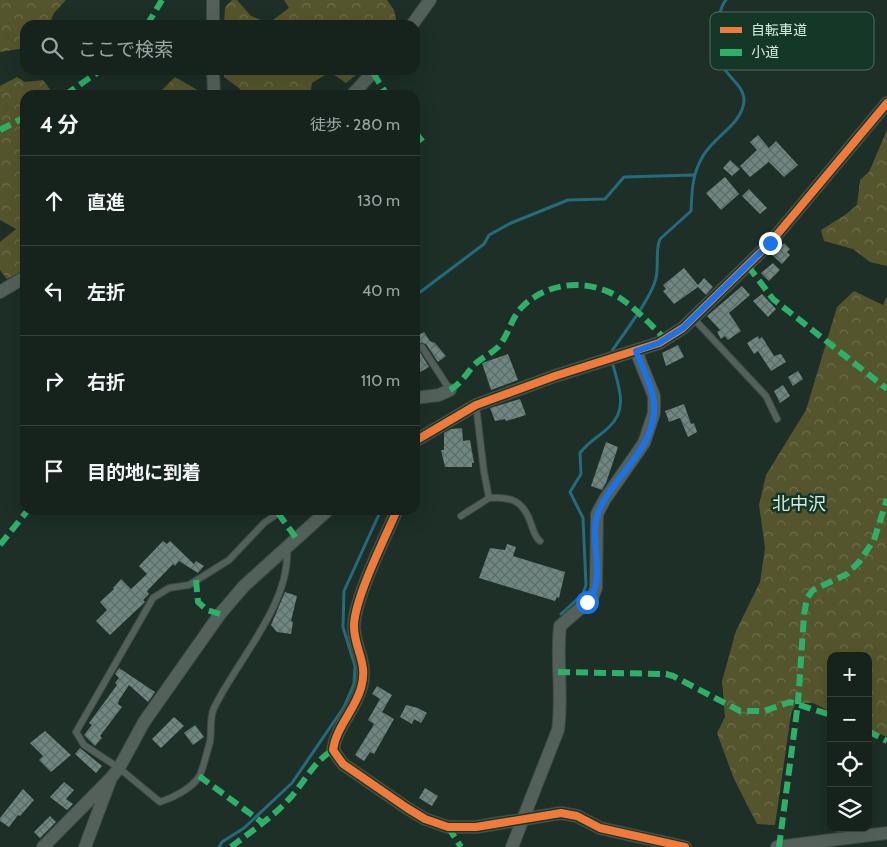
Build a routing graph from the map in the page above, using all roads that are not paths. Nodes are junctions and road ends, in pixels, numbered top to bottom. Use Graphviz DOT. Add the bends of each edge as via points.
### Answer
graph roads {
  1 [pos="213,0"];
  2 [pos="430,0"];
  3 [pos="213,20"];
  4 [pos="416,20"];
  5 [pos="214,75"];
  6 [pos="370,75"];
  7 [pos="214,90"];
  8 [pos="357,90"];
  9 [pos="887,103"];
  10 [pos="20,280"];
  11 [pos="0,292"];
  12 [pos="694,319"];
  13 [pos="422,347"];
  14 [pos="636,351"];
  15 [pos="450,390"];
  16 [pos="420,397"];
  17 [pos="476,406"];
  18 [pos="777,419"];
  19 [pos="420,438"];
  20 [pos="490,498"];
  21 [pos="276,515"];
  22 [pos="322,515"];
  23 [pos="395,515"];
  24 [pos="461,516"];
  25 [pos="540,541"];
  26 [pos="287,547"];
  27 [pos="119,768"];
  28 [pos="111,778"];
  29 [pos="524,819"];
  30 [pos="887,833"];
  31 [pos="854,842"];
  32 [pos="817,845"];
  33 [pos="43,847"];
  34 [pos="85,847"];
  35 [pos="512,847"];
  36 [pos="685,847"];
  37 [pos="777,847"];
  1 -- 3 [label="street"];
  2 -- 4 [label="street"];
  5 -- 7 [label="street"];
  6 -- 8 [label="street"];
  9 -- 12 [label="street" via="770,243"];
  10 -- 11 [label="street"];
  12 -- 14 [label="street" via="666,340"];
  12 -- 18 [label="lane" via="766,396"];
  13 -- 15 [label="lane"];
  14 -- 17 [label="street" via="555,376"];
  14 -- 29 [label="street" via="654,396 654,413 644,443 597,514 596,588 592,598 560,626 558,730"];
  15 -- 16 [label="street"];
  17 -- 19 [label="street"];
  17 -- 20 [label="lane"];
  20 -- 24 [label="lane"];
  20 -- 25 [label="lane" via="505,497 517,501"];
  21 -- 27 [label="lane" via="257,530 229,560 189,585 170,588 153,598 76,732 84,744"];
  22 -- 26 [label="street"];
  23 -- 29 [label="street" via="357,608 354,627 364,671 356,702 335,737 333,750 343,764 425,819 448,827 476,827"];
  26 -- 27 [label="street" via="244,586 220,614 144,722"];
  26 -- 27 [label="lane" via="288,564 275,601 257,638 214,709 210,741 199,776 173,798 160,802"];
  27 -- 28 [label="street"];
  28 -- 33 [label="street"];
  28 -- 34 [label="street"];
  29 -- 35 [label="street"];
  29 -- 36 [label="street" via="561,813 577,816 600,828"];
  30 -- 31 [label="street"];
  31 -- 32 [label="street"];
  32 -- 37 [label="street"];
}
